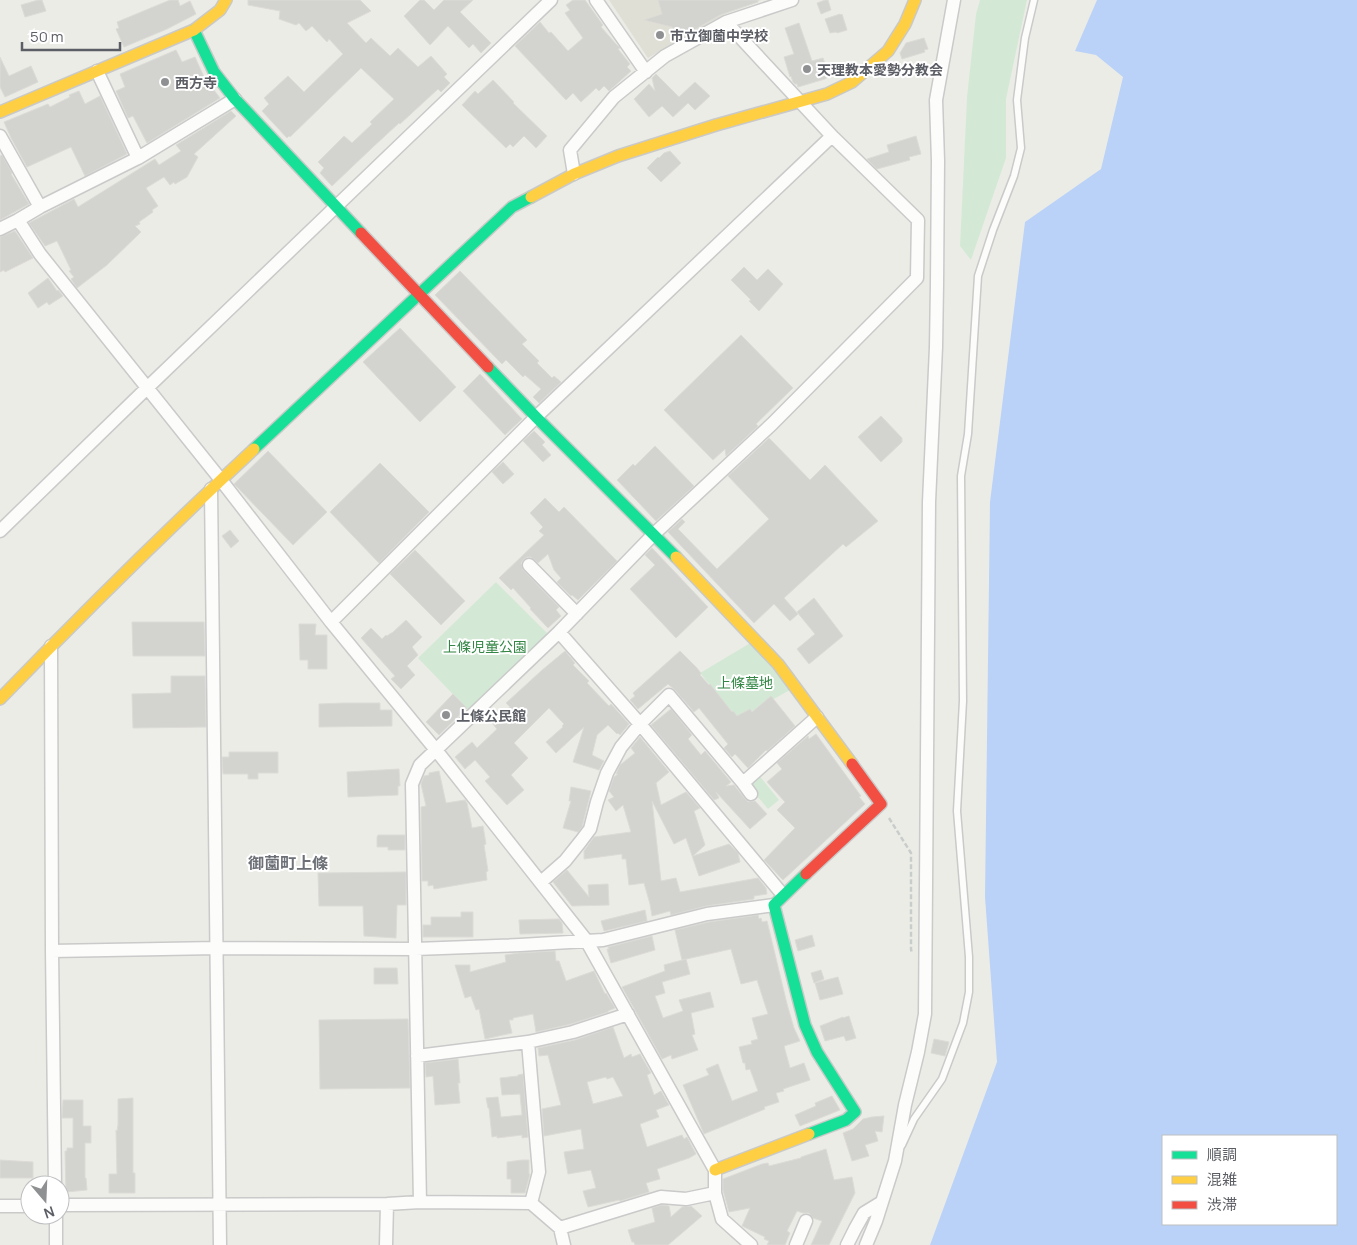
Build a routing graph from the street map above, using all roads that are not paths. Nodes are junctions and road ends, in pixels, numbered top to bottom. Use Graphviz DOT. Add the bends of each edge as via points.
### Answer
graph roads {
  1 [pos="226,0"];
  2 [pos="551,0"];
  3 [pos="596,0"];
  4 [pos="792,0"];
  5 [pos="915,0"];
  6 [pos="954,0"];
  7 [pos="1034,0"];
  8 [pos="726,22"];
  9 [pos="194,30"];
  10 [pos="97,71"];
  11 [pos="646,72"];
  12 [pos="235,99"];
  13 [pos="800,101"];
  14 [pos="0,112"];
  15 [pos="0,136"];
  16 [pos="832,136"];
  17 [pos="138,158"];
  18 [pos="574,174"];
  19 [pos="40,207"];
  20 [pos="336,207"];
  21 [pos="18,220"];
  22 [pos="0,229"];
  23 [pos="418,294"];
  24 [pos="147,388"];
  25 [pos="536,417"];
  26 [pos="221,480"];
  27 [pos="211,489"];
  28 [pos="0,531"];
  29 [pos="654,534"];
  30 [pos="529,565"];
  31 [pos="577,614"];
  32 [pos="332,622"];
  33 [pos="559,632"];
  34 [pos="51,646"];
  35 [pos="0,699"];
  36 [pos="817,717"];
  37 [pos="640,724"];
  38 [pos="436,750"];
  39 [pos="743,783"];
  40 [pos="751,794"];
  41 [pos="541,882"];
  42 [pos="783,895"];
  43 [pos="774,905"];
  44 [pos="586,940"];
  45 [pos="217,948"];
  46 [pos="415,949"];
  47 [pos="52,951"];
  48 [pos="628,1014"];
  49 [pos="528,1042"];
  50 [pos="417,1056"];
  51 [pos="895,1160"];
  52 [pos="715,1170"];
  53 [pos="55,1175"];
  54 [pos="716,1193"];
  55 [pos="420,1202"];
  56 [pos="882,1202"];
  57 [pos="531,1203"];
  58 [pos="387,1204"];
  59 [pos="70,1205"];
  60 [pos="219,1205"];
  61 [pos="0,1206"];
  62 [pos="20,1206"];
  63 [pos="806,1221"];
  64 [pos="56,1225"];
  65 [pos="560,1228"];
  66 [pos="56,1245"];
  67 [pos="220,1245"];
  68 [pos="386,1245"];
  69 [pos="564,1245"];
  70 [pos="751,1245"];
  71 [pos="796,1245"];
  72 [pos="847,1245"];
  73 [pos="866,1245"];
  1 -- 9 [label="street" via="220,10"];
  2 -- 20 [label="street"];
  3 -- 11 [label="street"];
  4 -- 8 [label="street"];
  5 -- 13 [label="street" via="888,51 852,82 827,94"];
  6 -- 51 [label="street" via="936,100 937,284 929,502 924,1014"];
  7 -- 51 [label="lane" via="1025,38 1017,100 1021,148 978,276 968,434 960,476 963,701 957,811 969,992 963,1023 942,1079 914,1119"];
  8 -- 11 [label="street" via="665,56"];
  8 -- 13 [label="street"];
  9 -- 10 [label="street"];
  9 -- 12 [label="street" via="214,72"];
  10 -- 14 [label="street"];
  10 -- 17 [label="street"];
  11 -- 18 [label="street" via="614,97 570,150"];
  12 -- 17 [label="street"];
  12 -- 20 [label="street"];
  13 -- 16 [label="street"];
  13 -- 18 [label="street" via="716,125"];
  15 -- 19 [label="street"];
  16 -- 25 [label="street"];
  16 -- 29 [label="street" via="918,220 917,278 772,424"];
  17 -- 19 [label="street"];
  18 -- 23 [label="street" via="512,207"];
  19 -- 21 [label="street"];
  20 -- 23 [label="street"];
  20 -- 24 [label="street"];
  21 -- 22 [label="street"];
  21 -- 24 [label="street" via="57,277"];
  23 -- 25 [label="street"];
  23 -- 26 [label="street"];
  24 -- 26 [label="street"];
  24 -- 28 [label="street"];
  25 -- 29 [label="street"];
  25 -- 32 [label="street"];
  26 -- 27 [label="street"];
  26 -- 32 [label="street"];
  27 -- 34 [label="street"];
  27 -- 45 [label="street"];
  29 -- 31 [label="street"];
  29 -- 36 [label="street" via="778,664"];
  30 -- 31 [label="street"];
  31 -- 33 [label="street"];
  32 -- 38 [label="street"];
  33 -- 37 [label="street"];
  33 -- 38 [label="street"];
  34 -- 35 [label="street"];
  34 -- 47 [label="street"];
  36 -- 39 [label="street"];
  36 -- 42 [label="street" via="881,804"];
  37 -- 39 [label="street" via="669,695"];
  37 -- 41 [label="street" via="621,747 607,772 590,829 565,861"];
  37 -- 42 [label="street"];
  38 -- 41 [label="street"];
  38 -- 46 [label="street" via="420,765 412,784"];
  39 -- 40 [label="street"];
  41 -- 44 [label="street"];
  42 -- 43 [label="street"];
  43 -- 44 [label="street" via="707,914 603,940"];
  43 -- 52 [label="street" via="805,1025 817,1052 855,1112 846,1120"];
  44 -- 46 [label="street"];
  44 -- 48 [label="street"];
  45 -- 46 [label="street"];
  45 -- 47 [label="street"];
  45 -- 60 [label="street"];
  46 -- 50 [label="street"];
  47 -- 53 [label="street"];
  48 -- 49 [label="street" via="573,1032"];
  48 -- 52 [label="street"];
  49 -- 50 [label="street"];
  49 -- 57 [label="street" via="538,1172"];
  50 -- 55 [label="street"];
  51 -- 56 [label="street"];
  52 -- 54 [label="street"];
  54 -- 65 [label="street" via="686,1199 661,1197"];
  54 -- 70 [label="street" via="722,1219"];
  55 -- 57 [label="street"];
  55 -- 58 [label="street"];
  56 -- 72 [label="street" via="864,1213"];
  56 -- 73 [label="street"];
  57 -- 65 [label="street"];
  58 -- 60 [label="street"];
  58 -- 68 [label="street"];
  59 -- 60 [label="street"];
  60 -- 67 [label="street"];
  61 -- 62 [label="street"];
  63 -- 71 [label="street"];
  64 -- 66 [label="street"];
  65 -- 69 [label="street"];
}
